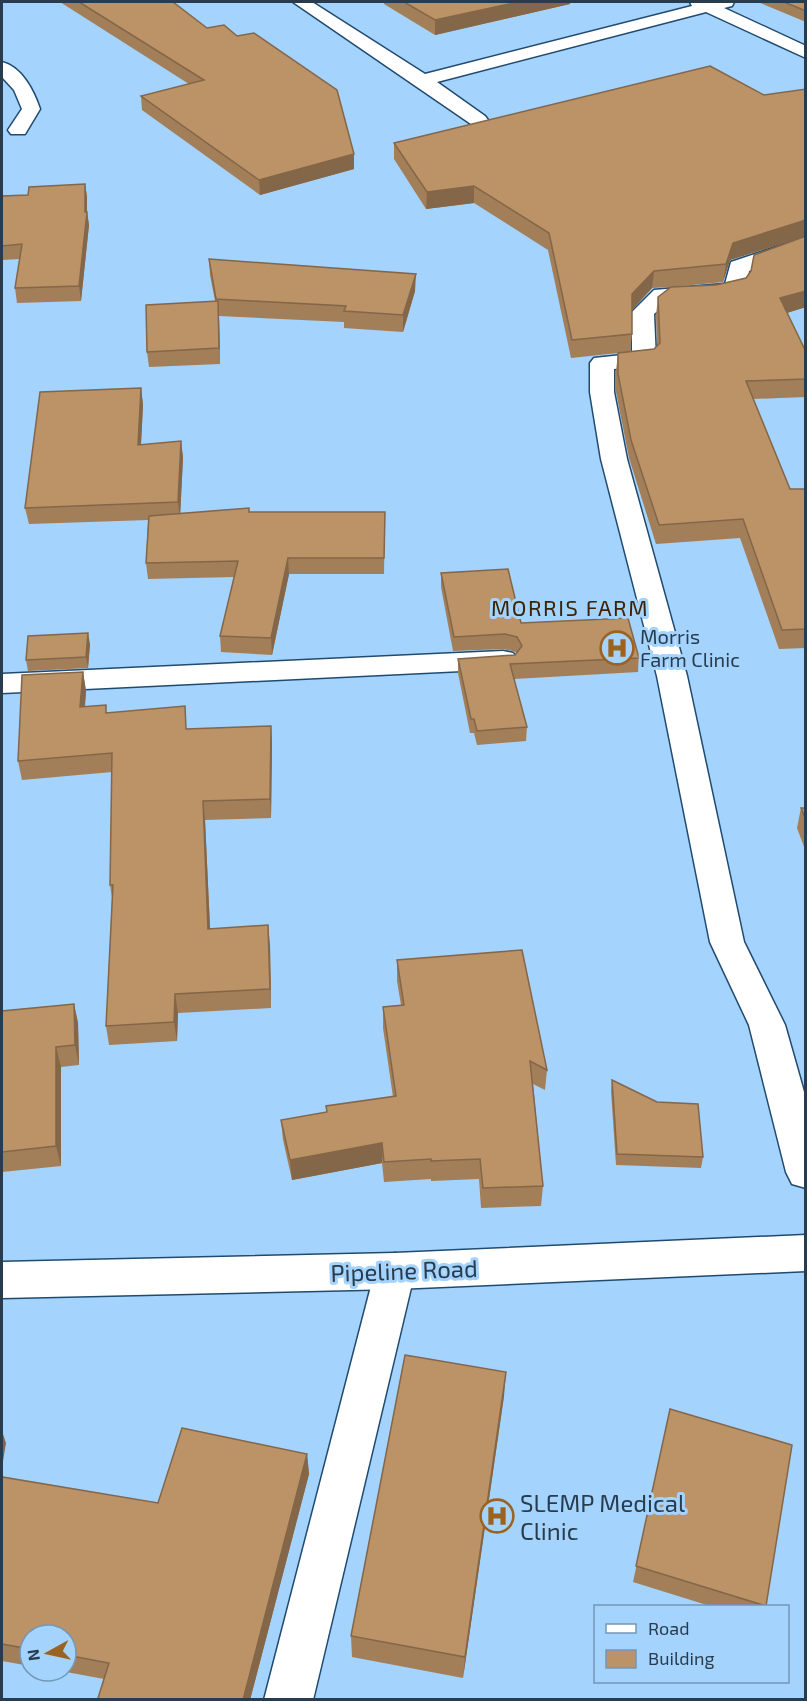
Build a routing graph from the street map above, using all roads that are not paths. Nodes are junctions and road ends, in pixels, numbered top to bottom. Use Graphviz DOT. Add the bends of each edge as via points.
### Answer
graph roads {
  1 [pos="302,2"];
  2 [pos="726,2"];
  3 [pos="702,4"];
  4 [pos="806,53"];
  5 [pos="2,67"];
  6 [pos="422,80"];
  7 [pos="478,120"];
  8 [pos="18,130"];
  9 [pos="806,243"];
  10 [pos="504,660"];
  11 [pos="2,684"];
  12 [pos="806,1172"];
  13 [pos="806,1253"];
  14 [pos="395,1271"];
  15 [pos="2,1280"];
  16 [pos="288,1700"];
  1 -- 6 [label="street"];
  2 -- 3 [label="street"];
  3 -- 4 [label="street"];
  3 -- 6 [label="street"];
  5 -- 8 [label="street" via="23,88 31,109"];
  6 -- 7 [label="street"];
  9 -- 12 [label="street" via="739,267 735,288 662,295 643,312 644,360 602,363 602,392 614,459 672,676 727,942 767,1025"];
  10 -- 11 [label="street"];
  13 -- 14 [label="street, Pipeline Road"];
  14 -- 15 [label="street, Pipeline Road"];
  14 -- 16 [label="street"];
}
